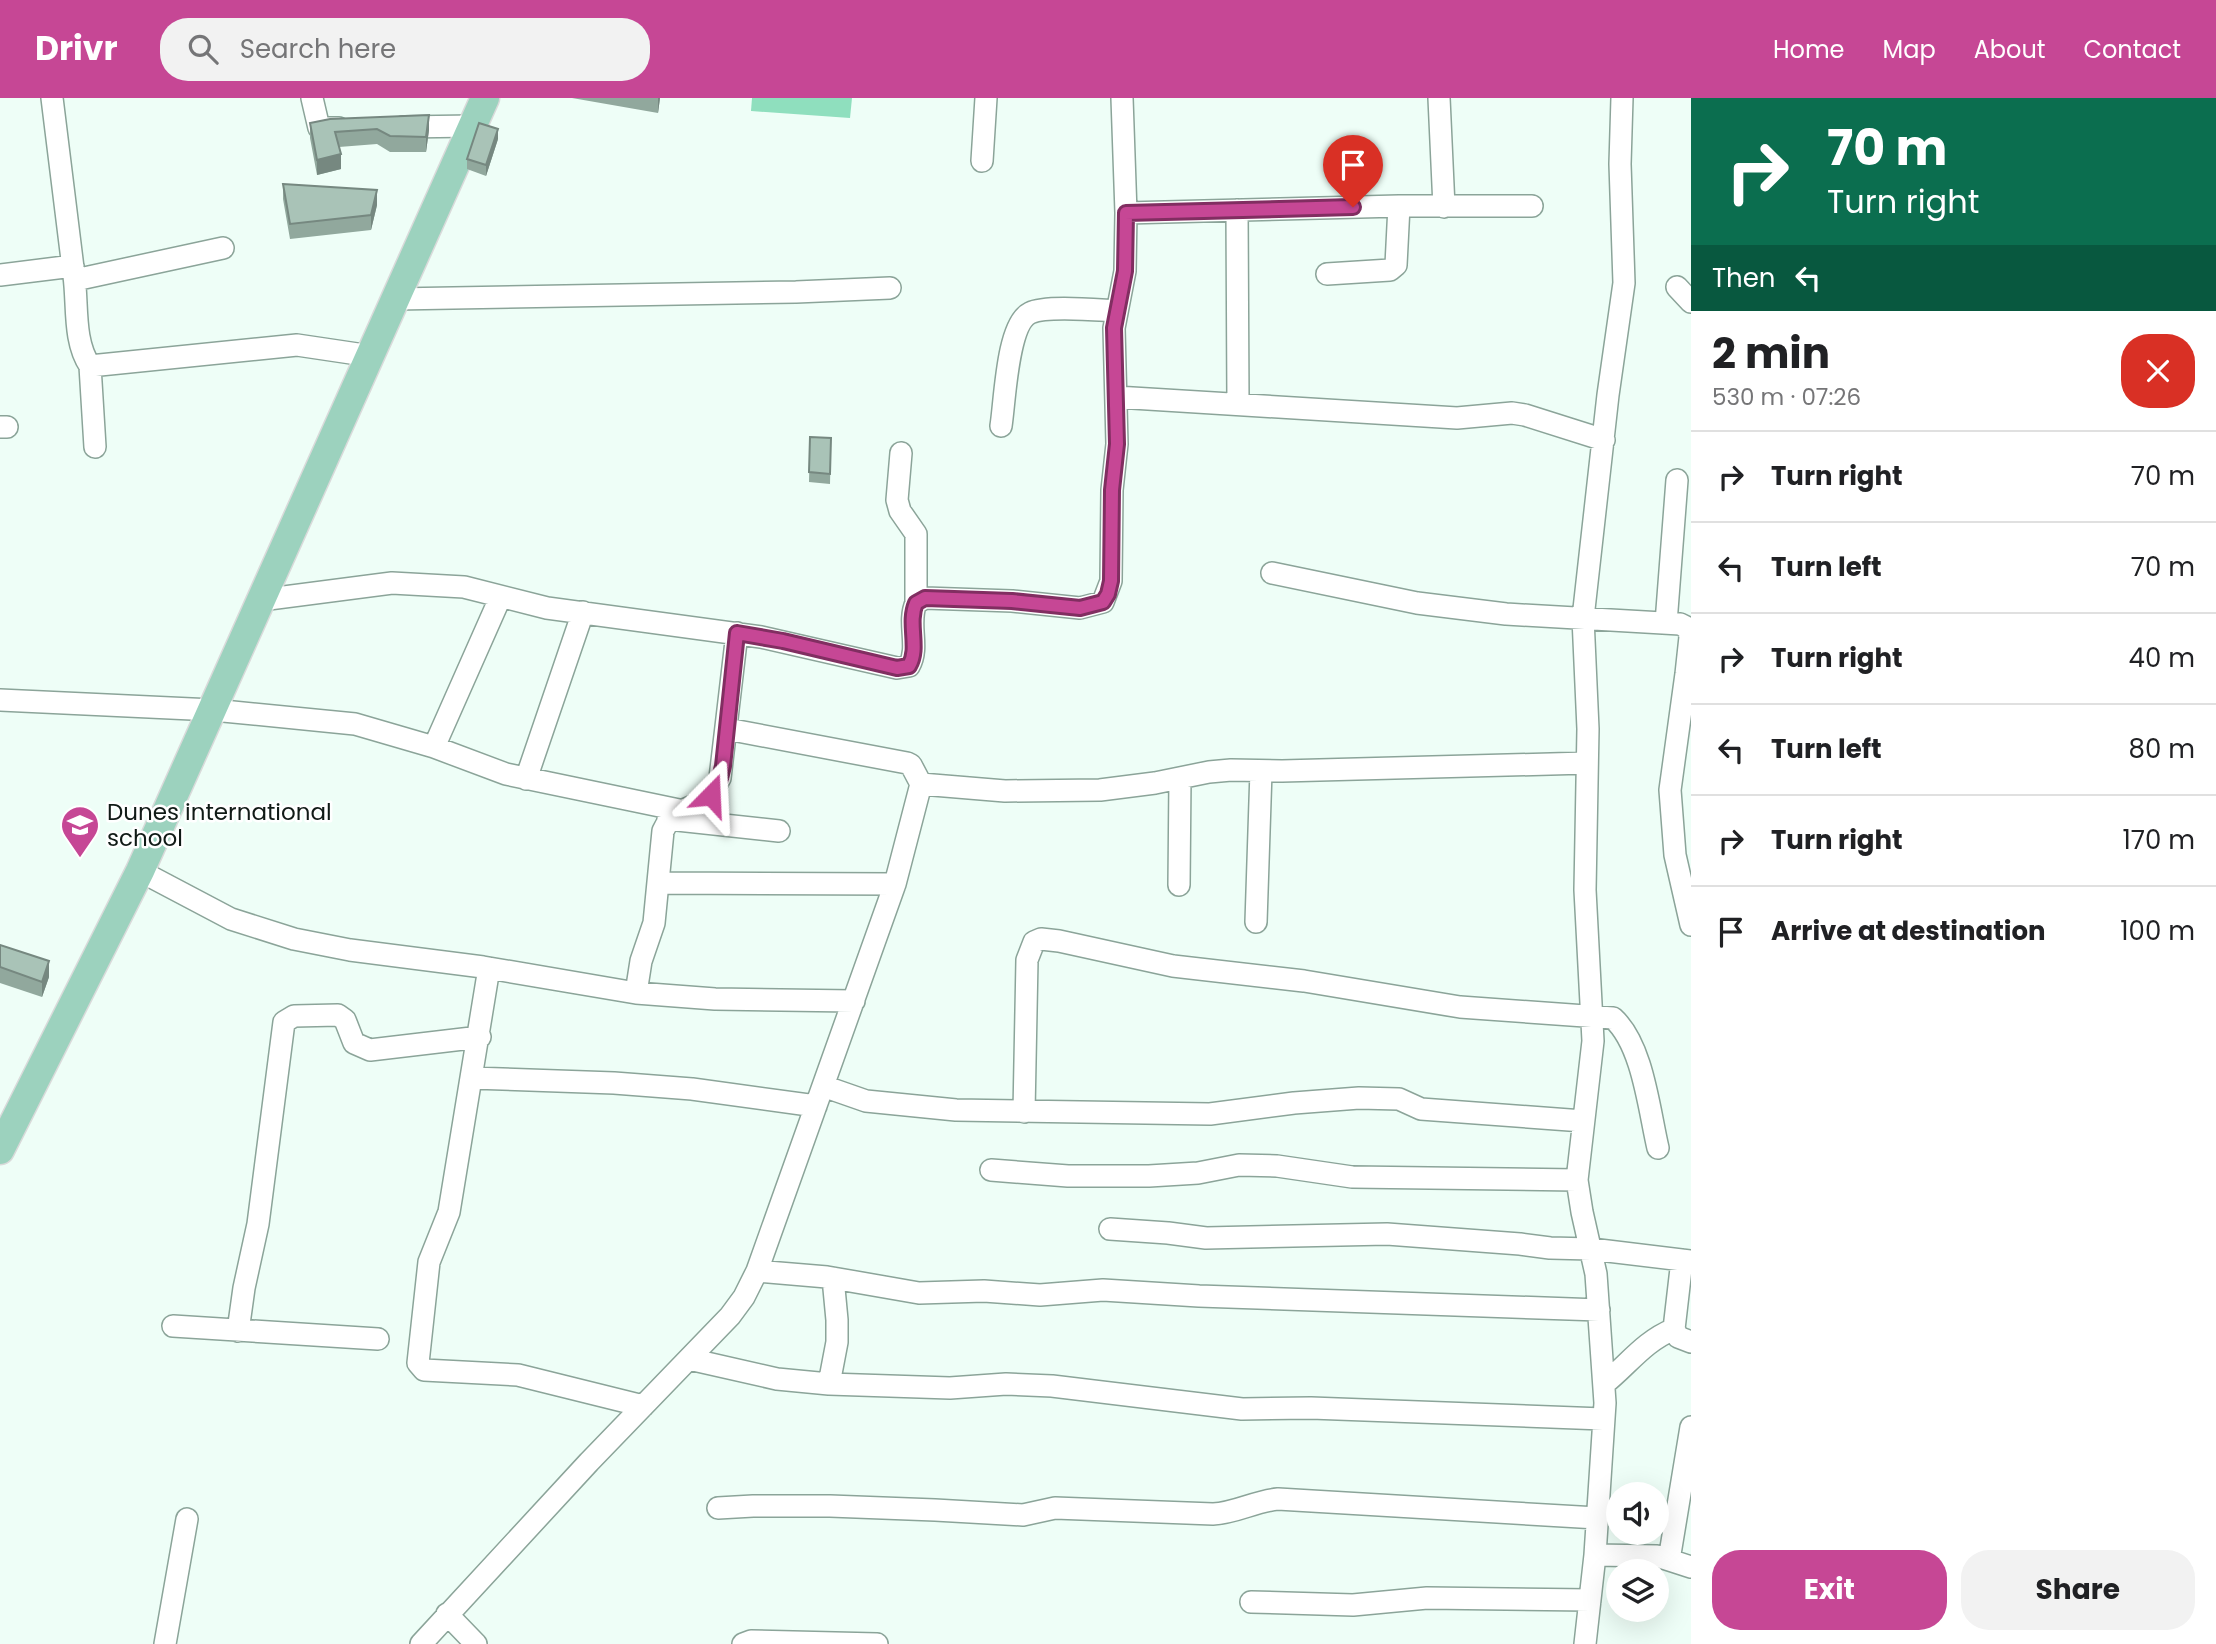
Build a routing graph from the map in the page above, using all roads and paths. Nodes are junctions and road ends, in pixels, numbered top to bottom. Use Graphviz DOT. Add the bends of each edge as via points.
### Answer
graph roads {
  1 [pos="52,98"];
  2 [pos="312,98"];
  3 [pos="485,98"];
  4 [pos="986,98"];
  5 [pos="1122,98"];
  6 [pos="1439,98"];
  7 [pos="1622,98"];
  8 [pos="473,126"];
  9 [pos="361,127"];
  10 [pos="389,127"];
  11 [pos="982,161"];
  12 [pos="1399,206"];
  13 [pos="1532,206"];
  14 [pos="1444,207"];
  15 [pos="1237,210"];
  16 [pos="1126,213"];
  17 [pos="223,248"];
  18 [pos="74,273"];
  19 [pos="1327,274"];
  20 [pos="0,275"];
  21 [pos="890,288"];
  22 [pos="396,299"];
  23 [pos="1117,311"];
  24 [pos="371,356"];
  25 [pos="90,366"];
  26 [pos="1116,397"];
  27 [pos="1238,403"];
  28 [pos="1001,426"];
  29 [pos="1604,440"];
  30 [pos="95,447"];
  31 [pos="901,453"];
  32 [pos="1678,480"];
  33 [pos="1272,573"];
  34 [pos="500,598"];
  35 [pos="261,600"];
  36 [pos="916,603"];
  37 [pos="583,612"];
  38 [pos="1583,618"];
  39 [pos="1665,623"];
  40 [pos="1689,629"];
  41 [pos="737,633"];
  42 [pos="0,700"];
  43 [pos="213,710"];
  44 [pos="727,729"];
  45 [pos="434,747"];
  46 [pos="1586,762"];
  47 [pos="1261,771"];
  48 [pos="1180,778"];
  49 [pos="526,779"];
  50 [pos="921,784"];
  51 [pos="673,815"];
  52 [pos="779,831"];
  53 [pos="140,872"];
  54 [pos="658,883"];
  55 [pos="895,884"];
  56 [pos="1179,884"];
  57 [pos="1256,922"];
  58 [pos="1691,925"];
  59 [pos="489,968"];
  60 [pos="636,993"];
  61 [pos="854,1001"];
  62 [pos="1594,1015"];
  63 [pos="480,1037"];
  64 [pos="472,1078"];
  65 [pos="823,1086"];
  66 [pos="816,1106"];
  67 [pos="1024,1112"];
  68 [pos="1583,1121"];
  69 [pos="1658,1147"];
  70 [pos="0,1150"];
  71 [pos="991,1170"];
  72 [pos="1577,1180"];
  73 [pos="1110,1229"];
  74 [pos="1591,1249"];
  75 [pos="1686,1260"];
  76 [pos="757,1271"];
  77 [pos="833,1278"];
  78 [pos="1599,1310"];
  79 [pos="173,1326"];
  80 [pos="238,1331"];
  81 [pos="1682,1336"];
  82 [pos="378,1339"];
  83 [pos="690,1359"];
  84 [pos="828,1384"];
  85 [pos="1604,1384"];
  86 [pos="643,1406"];
  87 [pos="1603,1419"];
  88 [pos="1691,1427"];
  89 [pos="718,1508"];
  90 [pos="1597,1518"];
  91 [pos="187,1519"];
  92 [pos="1595,1555"];
  93 [pos="1664,1559"];
  94 [pos="1669,1560"];
  95 [pos="1691,1567"];
  96 [pos="1590,1600"];
  97 [pos="1251,1602"];
  98 [pos="447,1614"];
  99 [pos="165,1644"];
  100 [pos="421,1644"];
  101 [pos="476,1644"];
  102 [pos="744,1644"];
  103 [pos="877,1644"];
  104 [pos="1585,1644"];
  1 -- 18 [label="street"];
  2 -- 9 [label="street" via="319,128"];
  3 -- 8 [label="main road"];
  4 -- 11 [label="street"];
  5 -- 16 [label="street"];
  6 -- 14 [label="street"];
  7 -- 29 [label="street" via="1624,283"];
  8 -- 10 [label="street"];
  8 -- 22 [label="main road"];
  12 -- 14 [label="street"];
  12 -- 15 [label="street"];
  12 -- 19 [label="street" via="1396,265 1390,270"];
  13 -- 14 [label="street"];
  15 -- 16 [label="street"];
  15 -- 27 [label="street"];
  16 -- 23 [label="street" via="1125,271"];
  17 -- 18 [label="street"];
  18 -- 20 [label="street"];
  18 -- 25 [label="street" via="81,346"];
  21 -- 22 [label="street"];
  22 -- 24 [label="main road"];
  23 -- 26 [label="street"];
  23 -- 28 [label="street" via="1047,309 1021,320 1013,337"];
  24 -- 25 [label="street" via="297,345"];
  24 -- 35 [label="main road"];
  25 -- 30 [label="street"];
  26 -- 27 [label="street"];
  26 -- 36 [label="street" via="1111,581 1103,602 1080,608 925,598"];
  27 -- 29 [label="street" via="1457,418 1512,413"];
  29 -- 38 [label="street"];
  31 -- 36 [label="street" via="897,500 916,534"];
  32 -- 39 [label="street"];
  33 -- 38 [label="street" via="1417,603"];
  34 -- 35 [label="street" via="464,587 392,583"];
  34 -- 37 [label="street"];
  34 -- 45 [label="street"];
  35 -- 43 [label="main road"];
  36 -- 41 [label="street" via="911,614 913,660 909,666 897,668"];
  37 -- 41 [label="street"];
  37 -- 49 [label="street"];
  38 -- 39 [label="street"];
  38 -- 46 [label="street"];
  39 -- 40 [label="street"];
  40 -- 58 [label="street" via="1670,790 1675,855"];
  41 -- 44 [label="street"];
  42 -- 43 [label="street"];
  43 -- 45 [label="street" via="355,724"];
  43 -- 53 [label="main road"];
  44 -- 50 [label="street" via="907,763"];
  44 -- 51 [label="street" via="723,766 711,795"];
  45 -- 49 [label="street"];
  46 -- 47 [label="street"];
  46 -- 62 [label="street" via="1586,890"];
  47 -- 48 [label="street" via="1231,770"];
  47 -- 57 [label="street"];
  48 -- 50 [label="street" via="1100,790 1005,791"];
  48 -- 56 [label="street"];
  49 -- 51 [label="street"];
  50 -- 55 [label="street"];
  51 -- 52 [label="street"];
  51 -- 54 [label="street" via="663,831"];
  53 -- 59 [label="street" via="231,919 281,936"];
  53 -- 70 [label="main road"];
  54 -- 55 [label="street"];
  54 -- 60 [label="street" via="654,923"];
  55 -- 61 [label="street"];
  59 -- 60 [label="street"];
  59 -- 63 [label="street"];
  60 -- 61 [label="street"];
  61 -- 65 [label="street"];
  62 -- 67 [label="street" via="1460,1007 1304,981 1173,966 1041,939 1034,942 1027,960"];
  62 -- 68 [label="street"];
  62 -- 69 [label="street" via="1613,1018 1627,1034"];
  63 -- 64 [label="street"];
  63 -- 80 [label="street" via="370,1050 354,1043 345,1020 338,1015 294,1016 284,1023 258,1223"];
  64 -- 66 [label="street" via="692,1089"];
  64 -- 86 [label="street" via="449,1212 429,1262 420,1367 518,1375"];
  65 -- 66 [label="street"];
  65 -- 67 [label="street" via="866,1101"];
  66 -- 76 [label="street"];
  67 -- 68 [label="street" via="1210,1114 1359,1098 1399,1099 1421,1109"];
  68 -- 72 [label="street"];
  71 -- 72 [label="street" via="1149,1176 1239,1165 1363,1178"];
  72 -- 74 [label="street"];
  73 -- 74 [label="street" via="1206,1238 1387,1234"];
  74 -- 75 [label="street"];
  74 -- 78 [label="street"];
  75 -- 81 [label="street"];
  76 -- 77 [label="street"];
  76 -- 83 [label="street" via="730,1316"];
  77 -- 78 [label="street" via="919,1293 1040,1295 1103,1290"];
  77 -- 84 [label="street" via="837,1342"];
  78 -- 85 [label="street"];
  79 -- 80 [label="street"];
  80 -- 82 [label="street"];
  81 -- 85 [label="street" via="1662,1334"];
  83 -- 84 [label="street" via="777,1379"];
  83 -- 86 [label="street"];
  84 -- 87 [label="street" via="1052,1386 1242,1409"];
  85 -- 87 [label="street"];
  86 -- 98 [label="street"];
  87 -- 90 [label="street"];
  88 -- 94 [label="street"];
  89 -- 90 [label="street" via="830,1506 1023,1516 1055,1508 1225,1514 1278,1499"];
  90 -- 92 [label="street"];
  91 -- 99 [label="street"];
  92 -- 93 [label="street"];
  92 -- 96 [label="street"];
  94 -- 95 [label="street"];
  96 -- 97 [label="street" via="1427,1598 1353,1605"];
  96 -- 104 [label="street"];
  98 -- 100 [label="street"];
  98 -- 101 [label="street"];
  102 -- 103 [label="street"];
}
